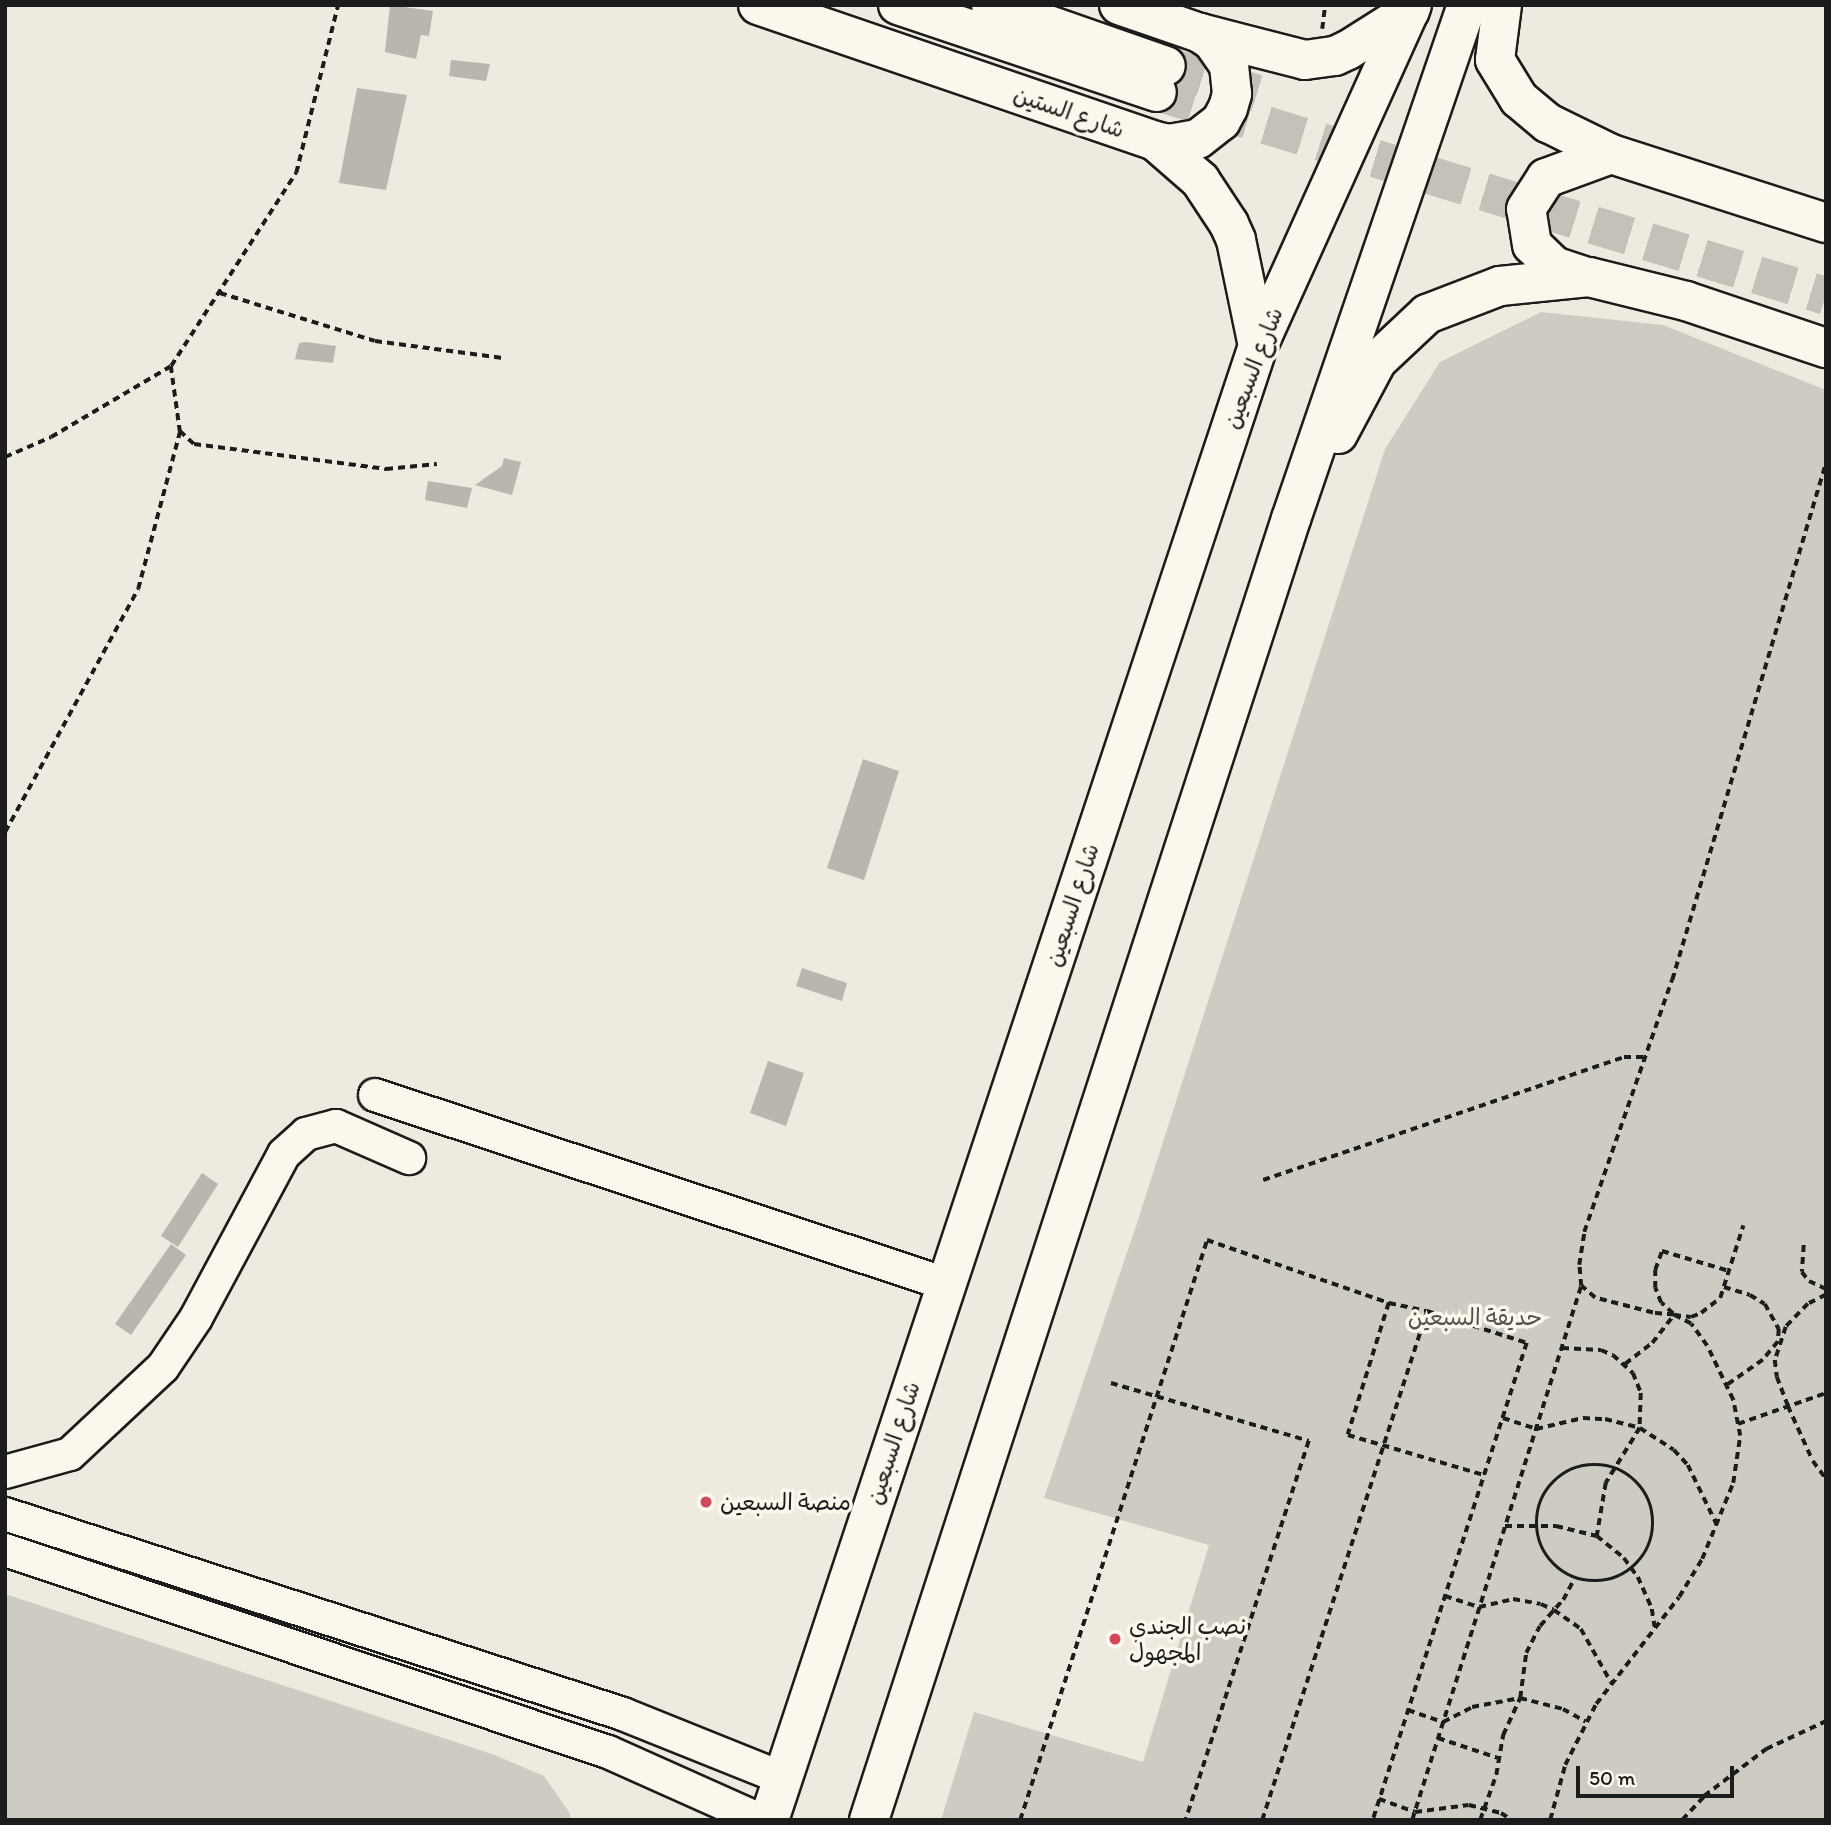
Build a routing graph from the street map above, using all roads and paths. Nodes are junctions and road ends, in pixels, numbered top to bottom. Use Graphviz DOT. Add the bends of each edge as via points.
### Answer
graph roads {
  1 [pos="338,5"];
  2 [pos="758,5"];
  3 [pos="898,5"];
  4 [pos="991,5"];
  5 [pos="1119,5"];
  6 [pos="1467,5"];
  7 [pos="1502,5"];
  8 [pos="1411,8"];
  9 [pos="1200,33"];
  10 [pos="1155,141"];
  11 [pos="1611,153"];
  12 [pos="1826,223"];
  13 [pos="1589,278"];
  14 [pos="220,293"];
  15 [pos="1258,346"];
  16 [pos="1826,348"];
  17 [pos="503,358"];
  18 [pos="171,366"];
  19 [pos="180,431"];
  20 [pos="5,457"];
  21 [pos="1826,462"];
  22 [pos="437,464"];
  23 [pos="1291,519"];
  24 [pos="5,832"];
  25 [pos="1645,1057"];
  26 [pos="375,1095"];
  27 [pos="409,1158"];
  28 [pos="1264,1180"];
  29 [pos="1743,1226"];
  30 [pos="1804,1245"];
  31 [pos="1729,1271"];
  32 [pos="946,1283"];
  33 [pos="1581,1286"];
  34 [pos="1724,1287"];
  35 [pos="1826,1289"];
  36 [pos="1826,1295"];
  37 [pos="1389,1303"];
  38 [pos="1427,1311"];
  39 [pos="1674,1315"];
  40 [pos="1778,1342"];
  41 [pos="1562,1348"];
  42 [pos="1624,1364"];
  43 [pos="1111,1383"];
  44 [pos="1727,1386"];
  45 [pos="1826,1392"];
  46 [pos="1157,1396"];
  47 [pos="1788,1406"];
  48 [pos="1503,1418"];
  49 [pos="1738,1424"];
  50 [pos="1640,1428"];
  51 [pos="1536,1429"];
  52 [pos="1383,1445"];
  53 [pos="1615,1468"];
  54 [pos="5,1472"];
  55 [pos="1484,1475"];
  56 [pos="1826,1479"];
  57 [pos="5,1514"];
  58 [pos="1505,1525"];
  59 [pos="1537,1525"];
  60 [pos="1717,1525"];
  61 [pos="1597,1536"];
  62 [pos="5,1550"];
  63 [pos="1632,1567"];
  64 [pos="1574,1579"];
  65 [pos="1445,1595"];
  66 [pos="1479,1607"];
  67 [pos="1554,1610"];
  68 [pos="1655,1629"];
  69 [pos="1612,1683"];
  70 [pos="1520,1698"];
  71 [pos="1408,1710"];
  72 [pos="1826,1721"];
  73 [pos="1443,1722"];
  74 [pos="1586,1722"];
  75 [pos="1438,1738"];
  76 [pos="1498,1758"];
  77 [pos="782,1778"];
  78 [pos="1379,1799"];
  79 [pos="1483,1808"];
  80 [pos="1415,1812"];
  81 [pos="760,1820"];
  82 [pos="769,1820"];
  83 [pos="869,1820"];
  84 [pos="1020,1820"];
  85 [pos="1186,1820"];
  86 [pos="1262,1820"];
  87 [pos="1373,1820"];
  88 [pos="1412,1820"];
  89 [pos="1480,1820"];
  90 [pos="1512,1820"];
  91 [pos="1550,1820"];
  92 [pos="1682,1820"];
  1 -- 14 [label="path" via="296,173"];
  2 -- 10 [label="main road, شارع الستين"];
  3 -- 4 [label="main road, شارع الستين" via="1162,79"];
  5 -- 9 [label="main road"];
  6 -- 23 [label="main road"];
  7 -- 11 [label="main road" via="1495,60 1519,99 1548,123"];
  8 -- 9 [label="main road" via="1348,50 1319,59 1290,58"];
  8 -- 15 [label="main road, شارع السبعين"];
  9 -- 10 [label="main road" via="1212,41 1229,65 1228,108 1216,126 1198,139 1169,144"];
  10 -- 15 [label="main road, شارع الستين" via="1200,180 1222,208 1236,240"];
  11 -- 12 [label="main road"];
  11 -- 13 [label="main road" via="1546,178 1526,209 1532,245 1554,266"];
  13 -- 16 [label="main road" via="1686,301"];
  13 -- 23 [label="main road" via="1500,286 1426,314 1377,361"];
  14 -- 17 [label="path" via="375,341"];
  14 -- 18 [label="path"];
  15 -- 32 [label="main road, شارع السبعين"];
  18 -- 19 [label="path"];
  18 -- 20 [label="path" via="51,437"];
  19 -- 22 [label="path" via="194,444 215,449 386,469"];
  19 -- 24 [label="path" via="138,589"];
  21 -- 25 [label="path"];
  23 -- 83 [label="main road"];
  25 -- 28 [label="path" via="1623,1057"];
  25 -- 33 [label="path" via="1584,1232"];
  26 -- 32 [label="street"];
  27 -- 54 [label="street" via="336,1126 306,1133 284,1154 196,1318 163,1367 70,1454"];
  29 -- 31 [label="path"];
  30 -- 35 [label="path" via="1802,1272"];
  31 -- 34 [label="path"];
  31 -- 39 [label="path" via="1662,1251 1655,1288 1661,1303"];
  32 -- 77 [label="main road, شارع السبعين"];
  33 -- 39 [label="path" via="1595,1298"];
  33 -- 41 [label="path"];
  34 -- 39 [label="path" via="1720,1298 1701,1313"];
  34 -- 40 [label="path" via="1765,1304 1774,1316"];
  36 -- 40 [label="path" via="1794,1317"];
  37 -- 38 [label="path"];
  37 -- 46 [label="path" via="1207,1240"];
  37 -- 52 [label="path" via="1348,1435"];
  38 -- 48 [label="path" via="1527,1343"];
  38 -- 52 [label="path"];
  39 -- 42 [label="path" via="1652,1343"];
  39 -- 44 [label="path" via="1691,1324"];
  40 -- 44 [label="path" via="1763,1360"];
  40 -- 47 [label="path" via="1777,1377"];
  41 -- 42 [label="path" via="1601,1350"];
  41 -- 51 [label="path"];
  42 -- 50 [label="path" via="1641,1393"];
  43 -- 46 [label="path"];
  44 -- 49 [label="path"];
  45 -- 47 [label="path"];
  46 -- 84 [label="path"];
  46 -- 85 [label="path" via="1309,1441"];
  47 -- 49 [label="path"];
  47 -- 56 [label="path" via="1812,1461"];
  48 -- 51 [label="path"];
  48 -- 55 [label="path"];
  49 -- 60 [label="path" via="1733,1483"];
  50 -- 51 [label="path" via="1583,1418"];
  50 -- 53 [label="path"];
  50 -- 60 [label="path" via="1688,1465"];
  51 -- 58 [label="path"];
  52 -- 55 [label="path"];
  52 -- 86 [label="path"];
  53 -- 59 [label="path" via="1593,1465 1568,1471 1547,1489"];
  53 -- 61 [label="path" via="1606,1483"];
  53 -- 63 [label="path" via="1636,1481 1651,1503 1654,1532 1645,1556"];
  55 -- 65 [label="path"];
  57 -- 77 [label="street" via="623,1714"];
  58 -- 59 [label="path"];
  58 -- 66 [label="path"];
  59 -- 61 [label="path"];
  59 -- 64 [label="path" via="1545,1553"];
  60 -- 68 [label="path" via="1702,1559"];
  61 -- 63 [label="path"];
  62 -- 81 [label="street" via="608,1752"];
  63 -- 64 [label="path" via="1596,1582"];
  63 -- 68 [label="path" via="1645,1589"];
  64 -- 67 [label="path"];
  65 -- 66 [label="path"];
  65 -- 71 [label="path"];
  66 -- 67 [label="path" via="1513,1599"];
  66 -- 73 [label="path"];
  67 -- 69 [label="path" via="1581,1629"];
  67 -- 70 [label="path" via="1533,1636"];
  68 -- 69 [label="path"];
  69 -- 74 [label="path"];
  70 -- 73 [label="path" via="1472,1707"];
  70 -- 74 [label="path" via="1563,1709"];
  70 -- 76 [label="path"];
  71 -- 73 [label="path"];
  71 -- 78 [label="path"];
  72 -- 92 [label="path" via="1766,1749 1704,1796"];
  73 -- 75 [label="path"];
  74 -- 91 [label="path" via="1565,1765"];
  75 -- 76 [label="path"];
  75 -- 80 [label="path"];
  76 -- 79 [label="path"];
  77 -- 82 [label="main road, شارع السبعين"];
  78 -- 80 [label="path"];
  78 -- 87 [label="path"];
  79 -- 80 [label="path" via="1455,1805"];
  79 -- 89 [label="path"];
  79 -- 90 [label="path"];
  80 -- 88 [label="path"];
}
